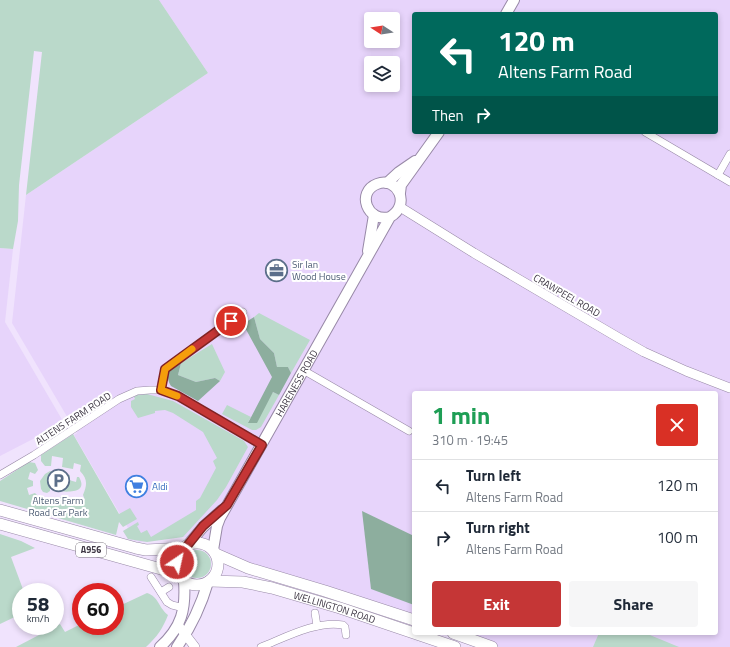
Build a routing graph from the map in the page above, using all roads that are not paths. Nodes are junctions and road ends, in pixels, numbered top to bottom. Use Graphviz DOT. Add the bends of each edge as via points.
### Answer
graph roads {
  1 [pos="514,0"];
  2 [pos="507,12"];
  3 [pos="438,134"];
  4 [pos="648,134"];
  5 [pos="730,154"];
  6 [pos="420,158"];
  7 [pos="718,175"];
  8 [pos="730,182"];
  9 [pos="387,183"];
  10 [pos="400,193"];
  11 [pos="400,207"];
  12 [pos="374,215"];
  13 [pos="390,217"];
  14 [pos="366,261"];
  15 [pos="243,312"];
  16 [pos="303,370"];
  17 [pos="730,388"];
  18 [pos="161,390"];
  19 [pos="409,431"];
  20 [pos="262,445"];
  21 [pos="0,475"];
  22 [pos="227,505"];
  23 [pos="0,510"];
  24 [pos="0,524"];
  25 [pos="186,547"];
  26 [pos="214,552"];
  27 [pos="151,577"];
  28 [pos="182,579"];
  29 [pos="209,582"];
  30 [pos="169,587"];
  31 [pos="161,592"];
  32 [pos="184,608"];
  33 [pos="315,613"];
  34 [pos="412,619"];
  35 [pos="178,625"];
  36 [pos="317,626"];
  37 [pos="412,632"];
  38 [pos="185,635"];
  39 [pos="346,635"];
  40 [pos="420,635"];
  41 [pos="459,635"];
  42 [pos="160,647"];
  43 [pos="177,647"];
  44 [pos="196,647"];
  45 [pos="261,647"];
  46 [pos="455,647"];
  47 [pos="492,647"];
  1 -- 2 [label="main road"];
  3 -- 6 [label="main road"];
  4 -- 7 [label="street"];
  5 -- 7 [label="street"];
  6 -- 9 [label="main road"];
  6 -- 10 [label="main road" via="401,185"];
  7 -- 8 [label="street"];
  9 -- 10 [label="main road"];
  9 -- 12 [label="main road" via="376,184 368,192 366,204"];
  10 -- 11 [label="main road"];
  11 -- 13 [label="main road"];
  11 -- 17 [label="street, CRAWPEEL ROAD" via="644,352"];
  12 -- 13 [label="main road"];
  12 -- 14 [label="main road, HARENESS ROAD"];
  13 -- 14 [label="main road, HARENESS ROAD"];
  14 -- 16 [label="main road, HARENESS ROAD"];
  15 -- 18 [label="street" via="165,369"];
  16 -- 19 [label="street"];
  16 -- 20 [label="main road, HARENESS ROAD"];
  18 -- 20 [label="street, ALTENS FARM ROAD" via="178,396"];
  18 -- 21 [label="street, ALTENS FARM ROAD" via="138,391 126,396"];
  20 -- 22 [label="main road, HARENESS ROAD"];
  22 -- 25 [label="main road, HARENESS ROAD" via="203,526"];
  22 -- 26 [label="main road, HARENESS ROAD" via="217,526"];
  23 -- 25 [label="main road, A956" via="146,550"];
  24 -- 28 [label="main road, A956" via="161,569"];
  25 -- 26 [label="main road, A956" via="201,544"];
  25 -- 28 [label="main road" via="178,556 176,567"];
  26 -- 29 [label="main road" via="218,569"];
  26 -- 34 [label="main road, WELLINGTON ROAD / A956" via="248,568"];
  27 -- 31 [label="street"];
  28 -- 29 [label="main road, A956" via="196,585"];
  28 -- 32 [label="main road"];
  29 -- 37 [label="main road, WELLINGTON ROAD / A956" via="243,582 272,588"];
  29 -- 38 [label="main road" via="197,614"];
  30 -- 31 [label="street"];
  31 -- 32 [label="street" via="169,604"];
  32 -- 35 [label="main road"];
  33 -- 36 [label="street"];
  35 -- 38 [label="street"];
  35 -- 42 [label="main road"];
  36 -- 39 [label="street" via="343,625"];
  36 -- 45 [label="street"];
  38 -- 43 [label="main road"];
  38 -- 44 [label="street"];
  40 -- 46 [label="main road, WELLINGTON ROAD / A956"];
  41 -- 47 [label="main road"];
}
